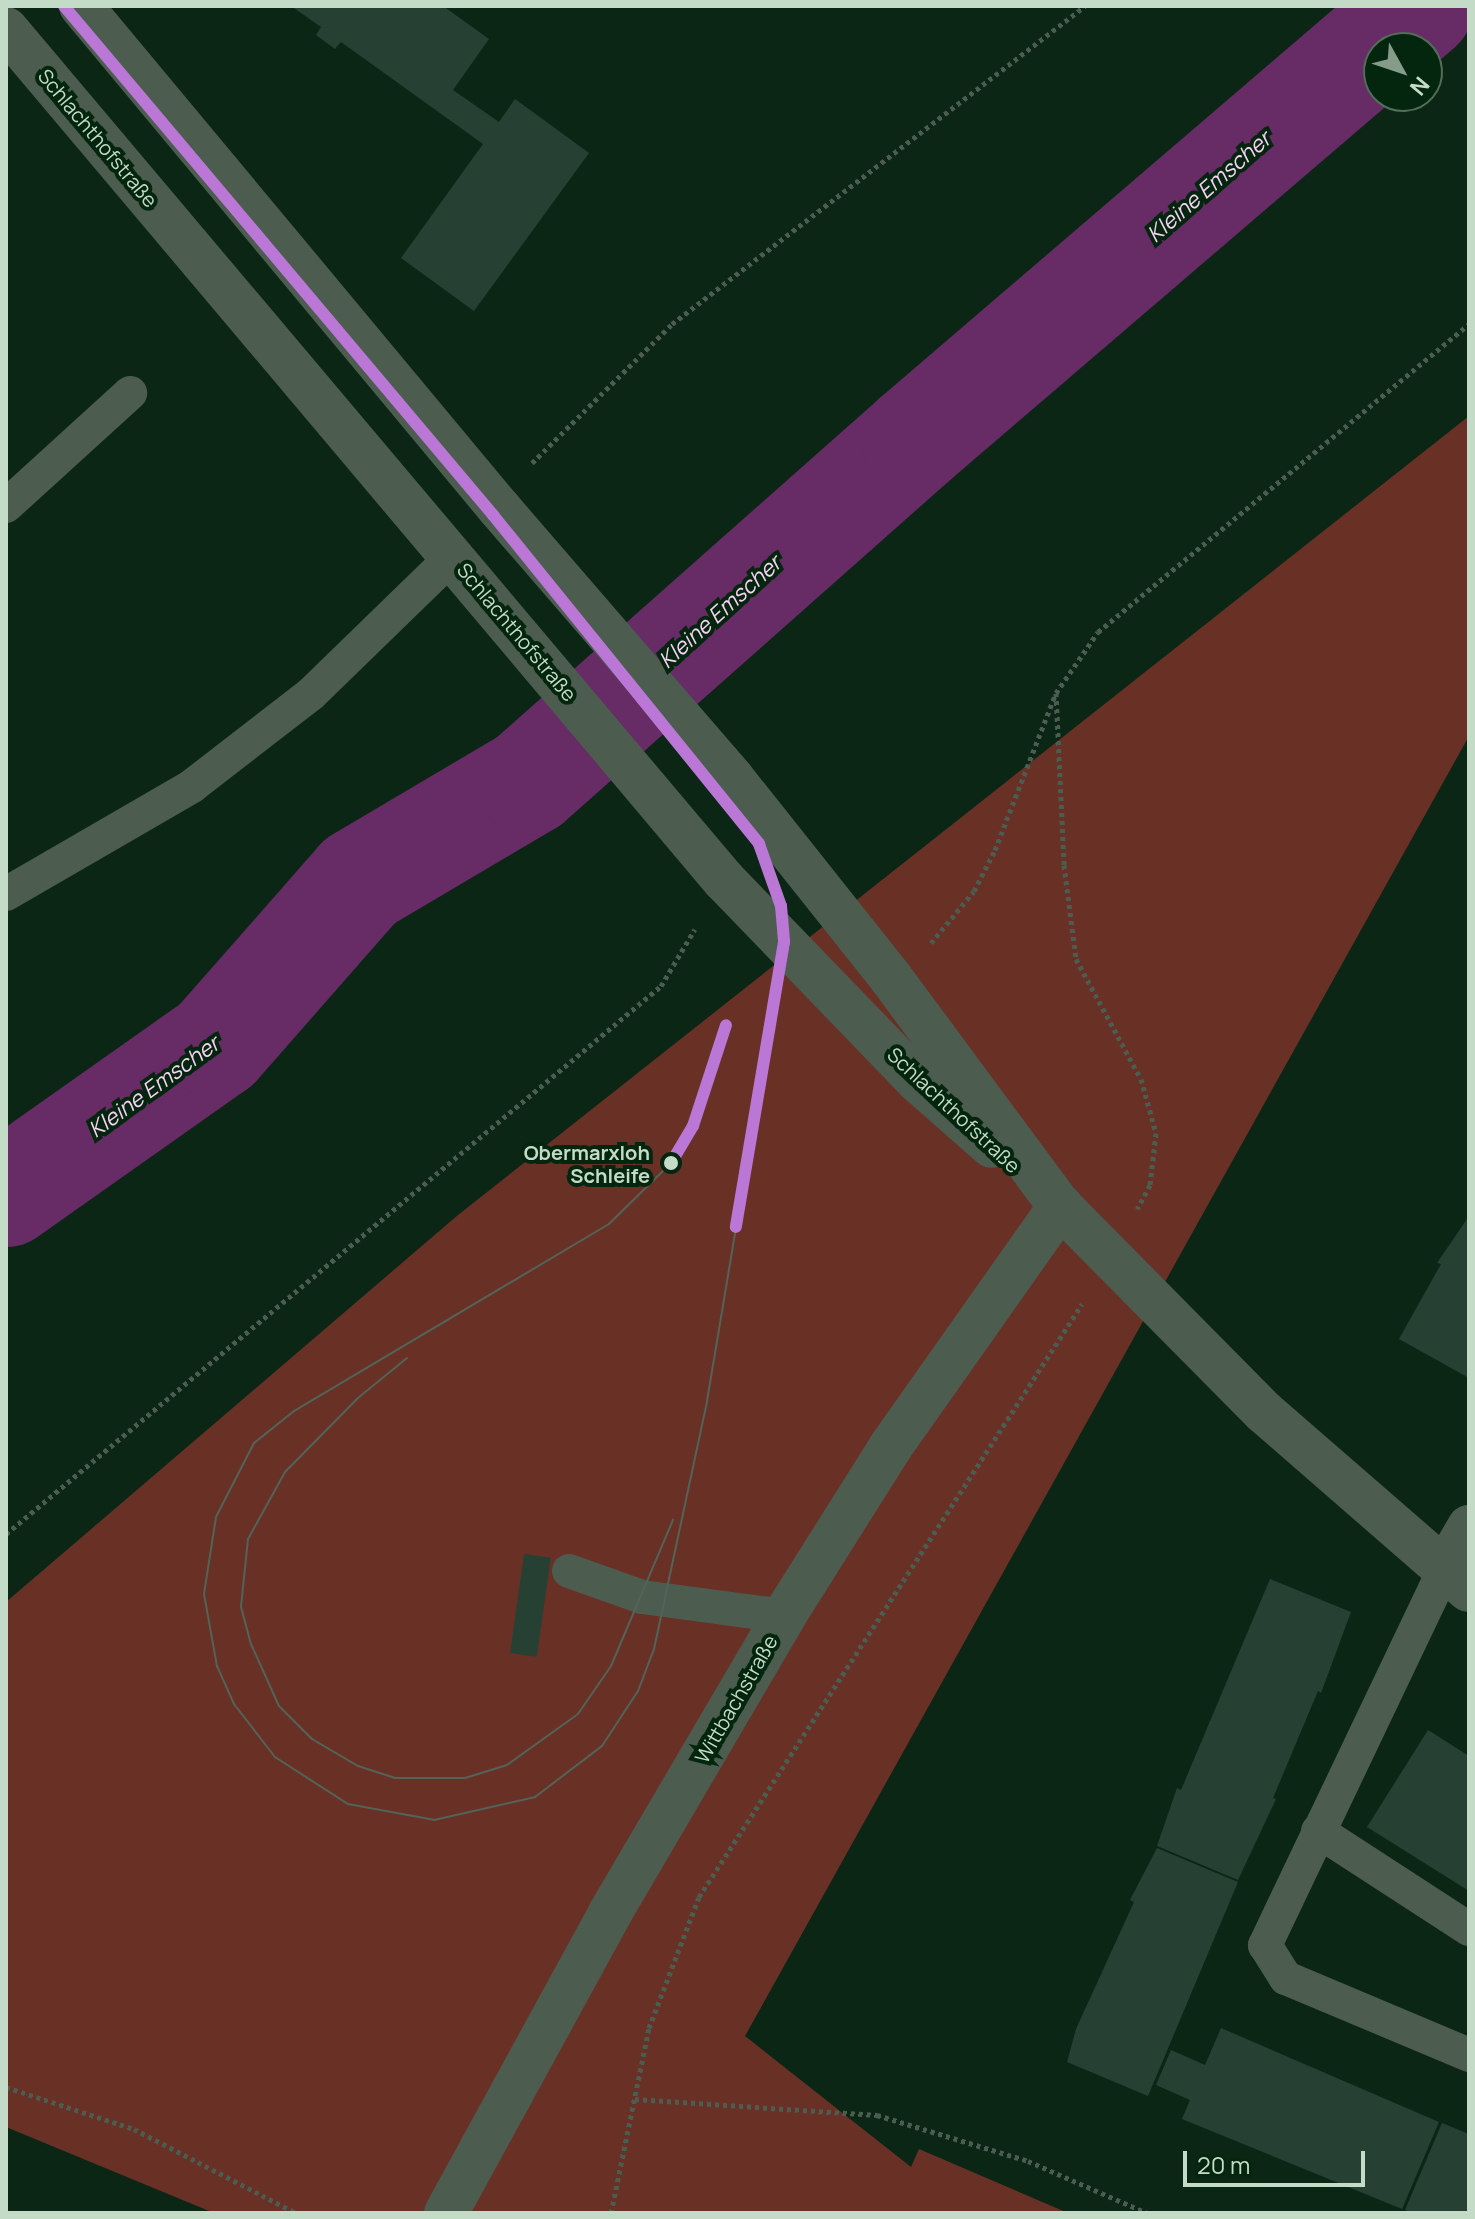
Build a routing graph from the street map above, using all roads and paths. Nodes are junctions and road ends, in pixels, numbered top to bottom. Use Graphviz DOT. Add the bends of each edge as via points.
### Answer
graph roads {
  1 [pos="81,6"];
  2 [pos="1085,6"];
  3 [pos="6,29"];
  4 [pos="1469,324"];
  5 [pos="130,393"];
  6 [pos="6,506"];
  7 [pos="499,508"];
  8 [pos="453,556"];
  9 [pos="1056,693"];
  10 [pos="724,880"];
  11 [pos="6,894"];
  12 [pos="891,978"];
  13 [pos="1060,1206"];
  14 [pos="1109,1262"];
  15 [pos="1469,1527"];
  16 [pos="6,1534"];
  17 [pos="569,1571"];
  18 [pos="1456,1580"];
  19 [pos="784,1616"];
  20 [pos="1318,1831"];
  21 [pos="1469,1929"];
  22 [pos="1469,2055"];
  23 [pos="6,2087"];
  24 [pos="635,2099"];
  25 [pos="296,2213"];
  26 [pos="446,2213"];
  27 [pos="611,2213"];
  28 [pos="1147,2213"];
  1 -- 7 [label="street, Schlachthofstraße"];
  2 -- 7 [label="path" via="672,324 532,462"];
  3 -- 8 [label="street, Schlachthofstraße"];
  4 -- 9 [label="path" via="1098,632"];
  5 -- 6 [label="lane"];
  7 -- 12 [label="street, Schlachthofstraße" via="732,778"];
  8 -- 10 [label="street, Schlachthofstraße"];
  8 -- 11 [label="lane" via="311,694 192,786"];
  9 -- 12 [label="path" via="974,891 943,932"];
  9 -- 14 [label="path" via="1064,865 1076,959 1141,1079 1156,1133 1150,1185"];
  10 -- 13 [label="street, Schlachthofstraße" via="918,1081"];
  10 -- 16 [label="path" via="661,986"];
  12 -- 13 [label="street, Schlachthofstraße"];
  13 -- 14 [label="street, Schlachthofstraße"];
  13 -- 19 [label="street, Wittbachstraße" via="891,1446"];
  14 -- 18 [label="street, Schlachthofstraße" via="1264,1412"];
  14 -- 24 [label="path" via="699,1897 649,2028"];
  15 -- 18 [label="street"];
  17 -- 19 [label="lane" via="642,1597"];
  18 -- 20 [label="lane"];
  19 -- 26 [label="street, Wittbachstraße" via="610,1913"];
  20 -- 21 [label="lane"];
  20 -- 22 [label="lane" via="1265,1945 1286,1978"];
  23 -- 25 [label="path" via="134,2129"];
  24 -- 27 [label="path"];
  24 -- 28 [label="path" via="877,2115 1028,2161"];
}
